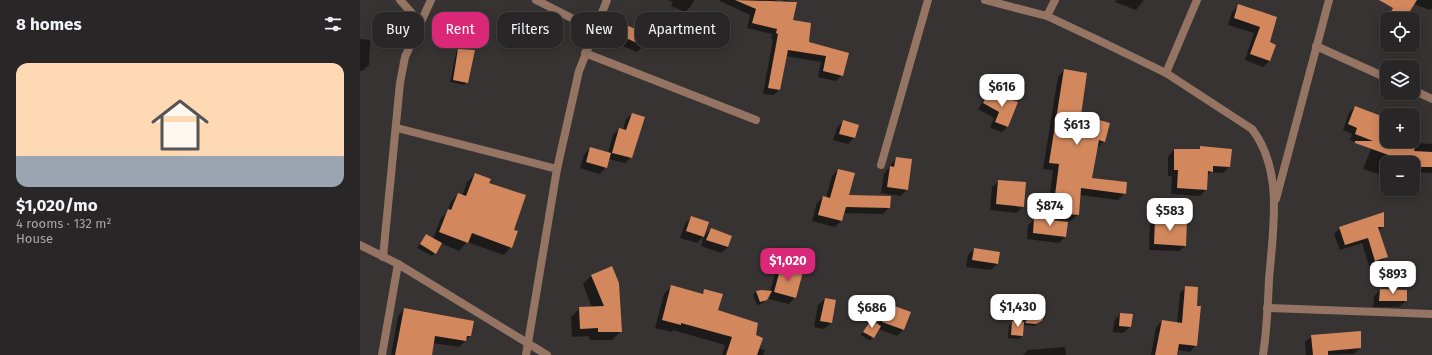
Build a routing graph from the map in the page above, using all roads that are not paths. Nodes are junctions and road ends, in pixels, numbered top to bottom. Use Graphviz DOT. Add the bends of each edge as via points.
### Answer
graph roads {
  1 [pos="400,0"];
  2 [pos="431,0"];
  3 [pos="536,0"];
  4 [pos="607,0"];
  5 [pos="928,0"];
  6 [pos="985,0"];
  7 [pos="1055,0"];
  8 [pos="1197,0"];
  9 [pos="1329,0"];
  10 [pos="411,12"];
  11 [pos="603,12"];
  12 [pos="424,14"];
  13 [pos="1047,16"];
  14 [pos="571,18"];
  15 [pos="1316,46"];
  16 [pos="409,48"];
  17 [pos="587,48"];
  18 [pos="585,53"];
  19 [pos="1166,73"];
  20 [pos="1380,75"];
  21 [pos="1420,93"];
  22 [pos="1432,99"];
  23 [pos="756,120"];
  24 [pos="397,128"];
  25 [pos="881,165"];
  26 [pos="557,169"];
  27 [pos="1275,203"];
  28 [pos="360,245"];
  29 [pos="383,257"];
  30 [pos="398,264"];
  31 [pos="1267,308"];
  32 [pos="1432,314"];
  33 [pos="528,342"];
  34 [pos="382,355"];
  35 [pos="526,355"];
  36 [pos="547,355"];
  37 [pos="1263,355"];
  1 -- 10 [label="street"];
  2 -- 12 [label="street"];
  3 -- 14 [label="street"];
  4 -- 11 [label="street"];
  5 -- 25 [label="street"];
  6 -- 13 [label="street"];
  7 -- 13 [label="street"];
  8 -- 19 [label="street"];
  9 -- 15 [label="street"];
  13 -- 19 [label="street"];
  15 -- 20 [label="street"];
  15 -- 27 [label="street"];
  16 -- 24 [label="street" via="400,83"];
  17 -- 18 [label="street"];
  18 -- 23 [label="street"];
  18 -- 26 [label="street"];
  19 -- 27 [label="street" via="1252,129 1268,161"];
  21 -- 22 [label="street"];
  24 -- 26 [label="street"];
  24 -- 29 [label="street"];
  26 -- 33 [label="street"];
  27 -- 31 [label="street"];
  28 -- 29 [label="street"];
  29 -- 30 [label="street"];
  30 -- 33 [label="street"];
  30 -- 34 [label="street"];
  31 -- 32 [label="street"];
  31 -- 37 [label="street"];
  33 -- 35 [label="street"];
  33 -- 36 [label="street"];
}
